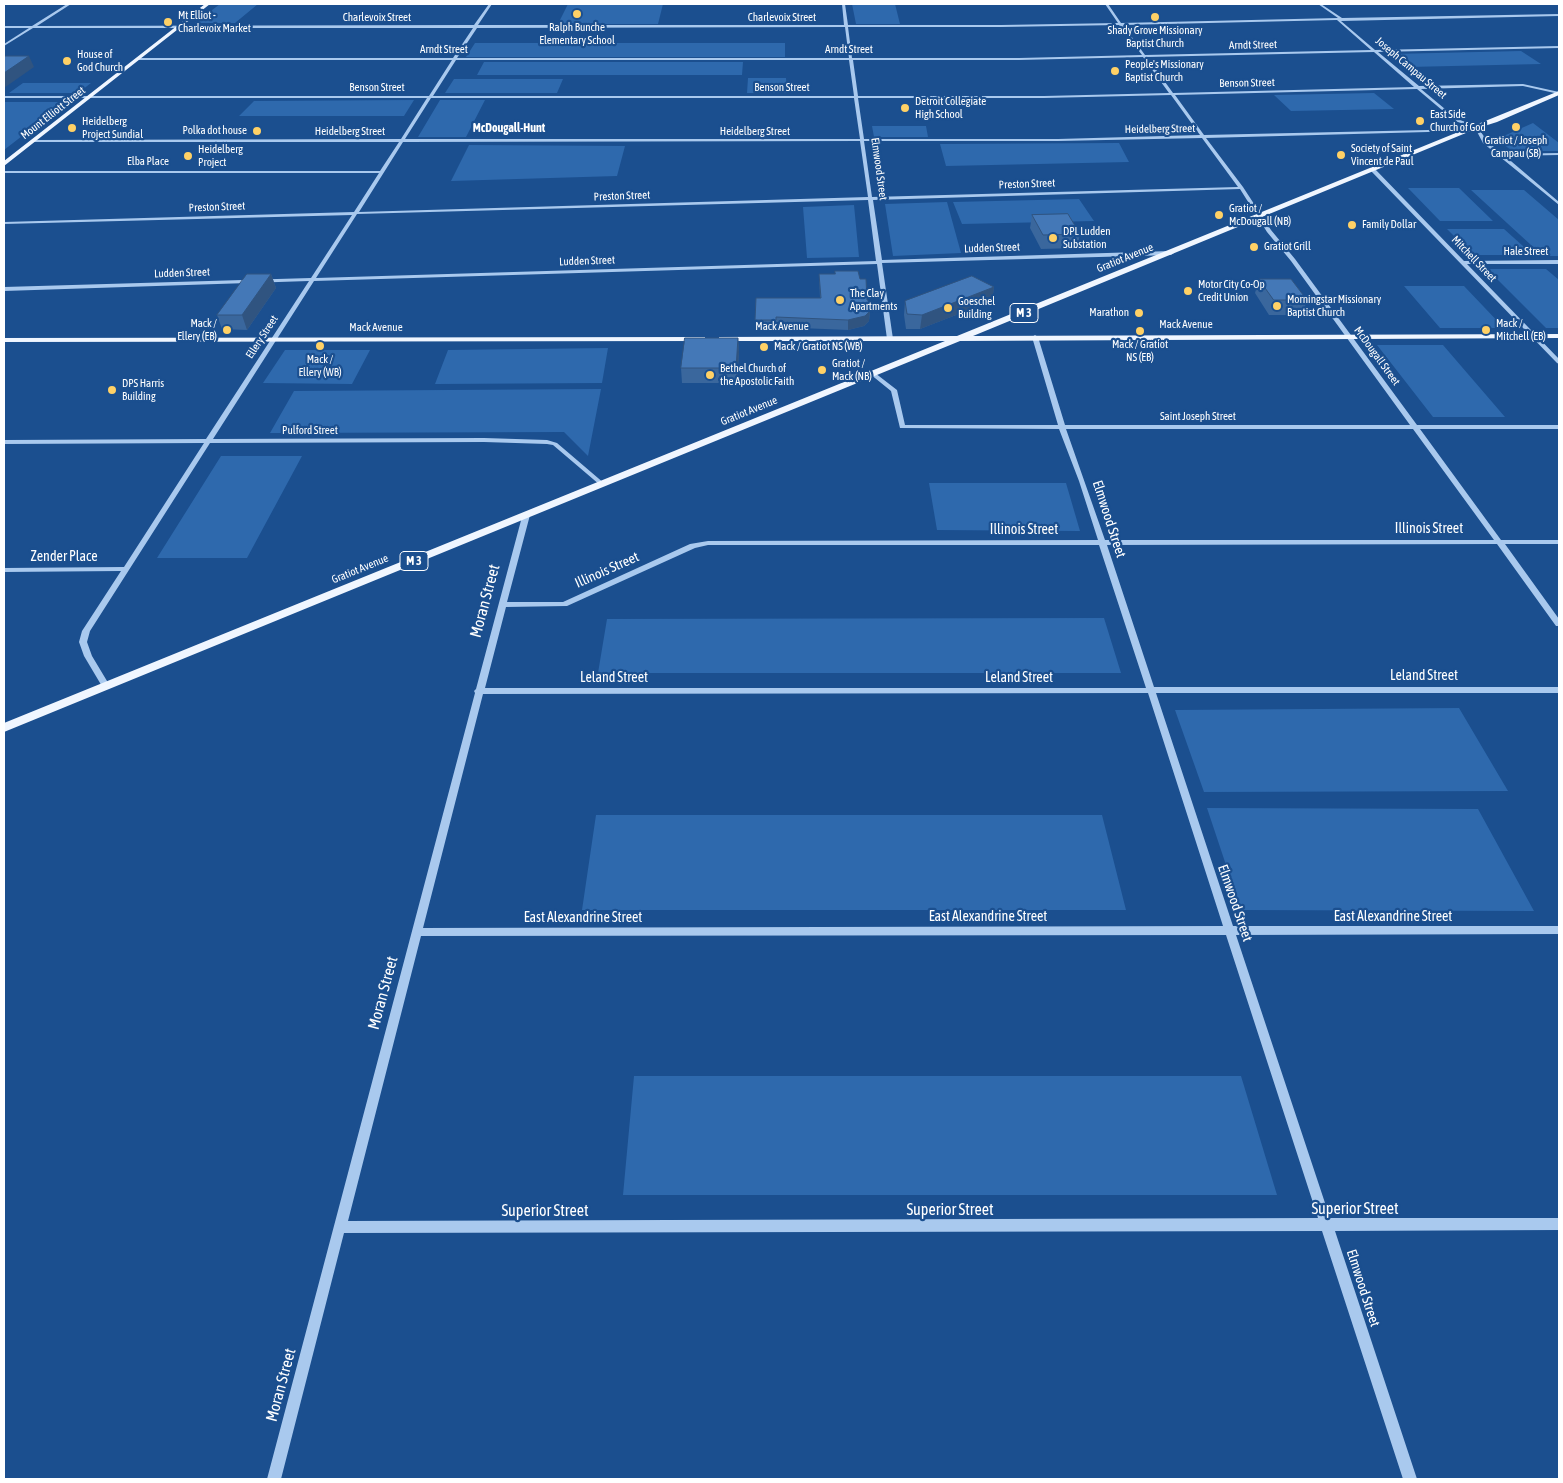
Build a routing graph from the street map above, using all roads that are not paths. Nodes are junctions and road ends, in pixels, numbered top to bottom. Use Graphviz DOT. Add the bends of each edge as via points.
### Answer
graph roads {
  1 [pos="69,4"];
  2 [pos="208,4"];
  3 [pos="490,4"];
  4 [pos="843,4"];
  5 [pos="1106,4"];
  6 [pos="1319,4"];
  7 [pos="1329,12"];
  8 [pos="1559,15"];
  9 [pos="1297,20"];
  10 [pos="1339,20"];
  11 [pos="1121,24"];
  12 [pos="4,26"];
  13 [pos="33,26"];
  14 [pos="179,26"];
  15 [pos="475,26"];
  16 [pos="846,26"];
  17 [pos="4,45"];
  18 [pos="1559,47"];
  19 [pos="1376,51"];
  20 [pos="1144,56"];
  21 [pos="138,59"];
  22 [pos="454,59"];
  23 [pos="851,59"];
  24 [pos="1420,88"];
  25 [pos="1559,93"];
  26 [pos="1172,94"];
  27 [pos="89,97"];
  28 [pos="430,97"];
  29 [pos="856,97"];
  30 [pos="4,98"];
  31 [pos="1476,127"];
  32 [pos="1204,137"];
  33 [pos="34,141"];
  34 [pos="402,141"];
  35 [pos="862,141"];
  36 [pos="1500,154"];
  37 [pos="1559,154"];
  38 [pos="4,164"];
  39 [pos="1373,170"];
  40 [pos="4,172"];
  41 [pos="382,172"];
  42 [pos="1241,188"];
  43 [pos="871,199"];
  44 [pos="1558,202"];
  45 [pos="355,213"];
  46 [pos="1260,216"];
  47 [pos="4,223"];
  48 [pos="1171,253"];
  49 [pos="880,262"];
  50 [pos="1464,262"];
  51 [pos="1559,262"];
  52 [pos="313,279"];
  53 [pos="4,289"];
  54 [pos="1349,336"];
  55 [pos="1534,336"];
  56 [pos="1559,336"];
  57 [pos="965,337"];
  58 [pos="1035,337"];
  59 [pos="890,339"];
  60 [pos="4,340"];
  61 [pos="274,340"];
  62 [pos="1559,362"];
  63 [pos="873,374"];
  64 [pos="1062,427"];
  65 [pos="1559,427"];
  66 [pos="1416,428"];
  67 [pos="4,442"];
  68 [pos="208,442"];
  69 [pos="602,484"];
  70 [pos="526,515"];
  71 [pos="1102,542"];
  72 [pos="1499,542"];
  73 [pos="1559,542"];
  74 [pos="125,569"];
  75 [pos="4,570"];
  76 [pos="502,605"];
  77 [pos="1559,624"];
  78 [pos="106,686"];
  79 [pos="1559,690"];
  80 [pos="478,691"];
  81 [pos="1151,692"];
  82 [pos="4,728"];
  83 [pos="1559,930"];
  84 [pos="1230,931"];
  85 [pos="418,932"];
  86 [pos="1559,1224"];
  87 [pos="1328,1226"];
  88 [pos="340,1227"];
  89 [pos="274,1479"];
  90 [pos="1410,1479"];
  1 -- 13 [label="street"];
  2 -- 14 [label="main road, Mount Elliott Street"];
  3 -- 15 [label="street, Ellery Street"];
  4 -- 16 [label="street, Elmwood Street"];
  5 -- 11 [label="street, McDougall Street"];
  6 -- 7 [label="street, Joseph Campau Street"];
  7 -- 9 [label="street" via="1324,17"];
  7 -- 10 [label="street, Joseph Campau Street"];
  8 -- 10 [label="street, Charlevoix Street"];
  9 -- 10 [label="street, Charlevoix Street"];
  9 -- 11 [label="street, Charlevoix Street"];
  10 -- 19 [label="street, Joseph Campau Street"];
  11 -- 16 [label="street, Charlevoix Street"];
  11 -- 20 [label="street, McDougall Street"];
  12 -- 13 [label="street, Charlevoix Street"];
  13 -- 14 [label="street, Charlevoix Street"];
  13 -- 17 [label="street"];
  14 -- 15 [label="street, Charlevoix Street"];
  14 -- 21 [label="main road, Mount Elliott Street"];
  15 -- 16 [label="street, Charlevoix Street"];
  15 -- 22 [label="street, Ellery Street"];
  16 -- 23 [label="street, Elmwood Street"];
  18 -- 19 [label="street, Arndt Street"];
  19 -- 20 [label="street, Arndt Street"];
  19 -- 24 [label="street, Joseph Campau Street"];
  20 -- 23 [label="street, Arndt Street"];
  20 -- 26 [label="street, McDougall Street"];
  21 -- 22 [label="street, Arndt Street"];
  21 -- 27 [label="main road, Mount Elliott Street"];
  22 -- 23 [label="street, Arndt Street"];
  22 -- 28 [label="street, Ellery Street"];
  23 -- 29 [label="street, Elmwood Street"];
  24 -- 25 [label="street, Benson Street" via="1523,85"];
  24 -- 26 [label="street, Benson Street"];
  24 -- 31 [label="street, Joseph Campau Street" via="1456,120"];
  25 -- 31 [label="main road, Gratiot Avenue / M 3"];
  26 -- 29 [label="street, Benson Street"];
  26 -- 32 [label="street, McDougall Street"];
  27 -- 28 [label="street, Benson Street"];
  27 -- 30 [label="street, Benson Street"];
  27 -- 33 [label="main road, Mount Elliott Street"];
  28 -- 29 [label="street, Benson Street"];
  28 -- 34 [label="street, Ellery Street"];
  29 -- 35 [label="street, Elmwood Street"];
  31 -- 32 [label="street, Heidelberg Street"];
  31 -- 36 [label="street" via="1485,142"];
  31 -- 39 [label="main road, Gratiot Avenue / M 3"];
  32 -- 35 [label="street, Heidelberg Street"];
  32 -- 42 [label="street, McDougall Street"];
  33 -- 34 [label="street, Heidelberg Street"];
  33 -- 38 [label="main road, Mount Elliott Street"];
  34 -- 35 [label="street, Heidelberg Street"];
  34 -- 41 [label="street, Ellery Street"];
  35 -- 43 [label="street, Elmwood Street"];
  36 -- 37 [label="street"];
  36 -- 44 [label="street"];
  39 -- 46 [label="main road, Gratiot Avenue / M 3"];
  39 -- 50 [label="street, Mitchell Street"];
  40 -- 41 [label="street, Elba Place"];
  41 -- 45 [label="street, Ellery Street"];
  42 -- 43 [label="street, Preston Street"];
  42 -- 46 [label="street, McDougall Street"];
  43 -- 45 [label="street, Preston Street"];
  43 -- 49 [label="street, Elmwood Street"];
  45 -- 47 [label="street, Preston Street"];
  45 -- 52 [label="street, Ellery Street"];
  46 -- 48 [label="main road, Gratiot Avenue / M 3"];
  46 -- 54 [label="street, McDougall Street"];
  48 -- 49 [label="street, Ludden Street"];
  48 -- 57 [label="main road, Gratiot Avenue / M 3"];
  49 -- 52 [label="street, Ludden Street"];
  49 -- 59 [label="street, Elmwood Street"];
  50 -- 51 [label="street, Hale Street"];
  50 -- 55 [label="street, Mitchell Street"];
  52 -- 53 [label="street, Ludden Street"];
  52 -- 61 [label="street, Ellery Street"];
  54 -- 55 [label="main road, Mack Avenue"];
  54 -- 58 [label="main road, Mack Avenue"];
  54 -- 66 [label="street, McDougall Street"];
  55 -- 56 [label="main road, Mack Avenue"];
  55 -- 62 [label="street, Mitchell Street"];
  57 -- 58 [label="main road, Mack Avenue"];
  57 -- 59 [label="main road, Mack Avenue"];
  57 -- 63 [label="main road, Gratiot Avenue / M 3"];
  58 -- 64 [label="street, Elmwood Street"];
  59 -- 61 [label="main road, Mack Avenue"];
  60 -- 61 [label="main road, Mack Avenue"];
  61 -- 68 [label="street, Ellery Street"];
  63 -- 64 [label="street, Saint Joseph Street" via="894,390 902,427"];
  63 -- 69 [label="main road, Gratiot Avenue / M 3"];
  64 -- 66 [label="street, Saint Joseph Street"];
  64 -- 71 [label="street, Elmwood Street"];
  65 -- 66 [label="street, Saint Joseph Street"];
  66 -- 72 [label="street, McDougall Street"];
  67 -- 68 [label="street, Pulford Street"];
  68 -- 69 [label="street, Pulford Street" via="484,440 555,444"];
  68 -- 74 [label="street, Ellery Street"];
  69 -- 70 [label="main road, Gratiot Avenue / M 3"];
  70 -- 76 [label="street, Moran Street"];
  70 -- 78 [label="main road, Gratiot Avenue / M 3"];
  71 -- 72 [label="street, Illinois Street"];
  71 -- 76 [label="street, Illinois Street" via="700,544 564,604"];
  71 -- 81 [label="street, Elmwood Street"];
  72 -- 73 [label="street, Illinois Street"];
  72 -- 77 [label="street, McDougall Street"];
  74 -- 75 [label="street, Zender Place"];
  74 -- 78 [label="street, Ellery Street" via="86,631 83,642"];
  76 -- 80 [label="street, Moran Street"];
  78 -- 82 [label="main road, Gratiot Avenue / M 3"];
  79 -- 81 [label="street, Leland Street"];
  80 -- 81 [label="street, Leland Street"];
  80 -- 85 [label="street, Moran Street"];
  81 -- 84 [label="street, Elmwood Street"];
  83 -- 84 [label="street, East Alexandrine Street"];
  84 -- 85 [label="street, East Alexandrine Street"];
  84 -- 87 [label="street, Elmwood Street"];
  85 -- 88 [label="street, Moran Street"];
  86 -- 87 [label="street, Superior Street"];
  87 -- 88 [label="street, Superior Street"];
  87 -- 90 [label="street, Elmwood Street"];
  88 -- 89 [label="street, Moran Street"];
}
